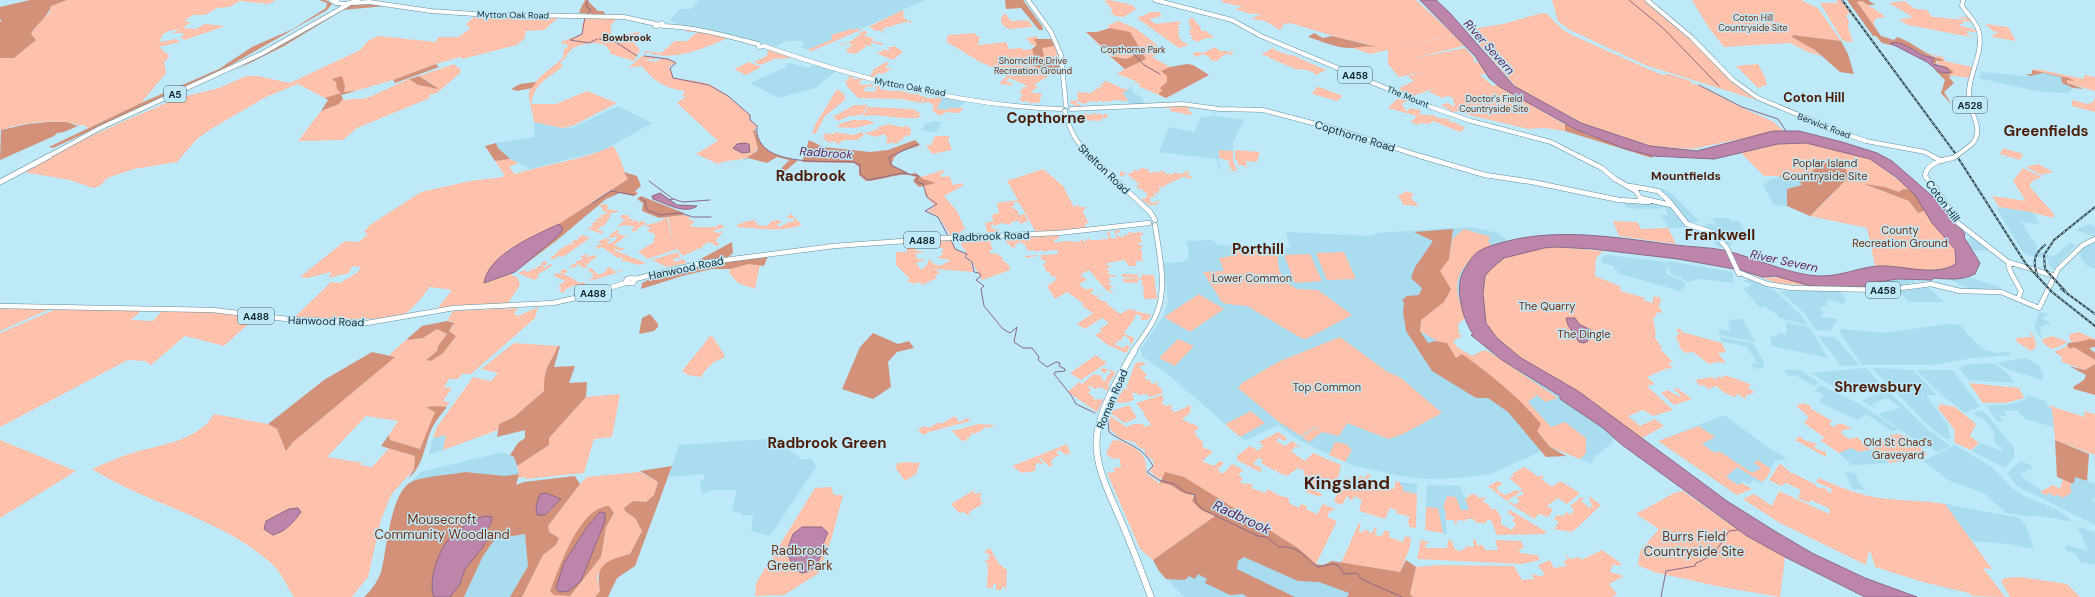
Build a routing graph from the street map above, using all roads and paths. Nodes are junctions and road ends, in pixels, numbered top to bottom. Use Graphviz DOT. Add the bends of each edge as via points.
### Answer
graph roads {
  1 [pos="331,0"];
  2 [pos="358,0"];
  3 [pos="363,0"];
  4 [pos="1028,0"];
  5 [pos="1155,0"];
  6 [pos="1647,0"];
  7 [pos="1963,0"];
  8 [pos="337,2"];
  9 [pos="370,2"];
  10 [pos="351,4"];
  11 [pos="1066,109"];
  12 [pos="1942,161"];
  13 [pos="0,179"];
  14 [pos="0,182"];
  15 [pos="1624,184"];
  16 [pos="1641,188"];
  17 [pos="1636,191"];
  18 [pos="1664,196"];
  19 [pos="1637,199"];
  20 [pos="1660,202"];
  21 [pos="1671,204"];
  22 [pos="1153,223"];
  23 [pos="2095,239"];
  24 [pos="737,258"];
  25 [pos="2008,262"];
  26 [pos="1738,271"];
  27 [pos="2055,276"];
  28 [pos="1760,280"];
  29 [pos="2019,297"];
  30 [pos="0,306"];
  31 [pos="1151,597"];
  1 -- 8 [label="main road"];
  2 -- 10 [label="highway"];
  3 -- 9 [label="main road, Mytton Oak Road"];
  4 -- 11 [label="main road, Shelton Road" via="1051,32 1061,55"];
  5 -- 15 [label="main road, The Mount / A458" via="1199,10 1238,23 1265,38 1428,106 1545,140 1596,164"];
  6 -- 12 [label="main road, Berwick Road" via="1691,37 1733,80 1758,98 1842,134 1925,152"];
  7 -- 12 [label="main road, Coton Hill / A528, bridge" via="1962,6 1979,31 1976,64 1969,91 1972,112 1978,127 1972,144 1954,158"];
  8 -- 10 [label="highway"];
  8 -- 13 [label="highway, A5" via="333,9 258,53 97,127"];
  9 -- 10 [label="main road, Mytton Oak Road"];
  9 -- 11 [label="main road, Mytton Oak Road" via="450,13 624,17 662,23 664,26 680,26 716,33 890,85 1023,108"];
  10 -- 14 [label="highway, A5" via="261,54 100,128"];
  11 -- 19 [label="main road, Copthorne Road" via="1183,104 1219,109 1263,110 1340,130 1466,170 1599,196"];
  11 -- 22 [label="main road, Shelton Road" via="1069,127 1078,144 1150,212"];
  12 -- 25 [label="main road, Coton Hill / A528" via="1930,167 1925,176 1958,223"];
  15 -- 16 [label="main road, A458"];
  15 -- 17 [label="main road, A458"];
  16 -- 17 [label="main road"];
  16 -- 18 [label="main road, A458" via="1656,190"];
  17 -- 19 [label="main road"];
  18 -- 20 [label="main road"];
  18 -- 21 [label="main road, A458"];
  19 -- 20 [label="main road, Copthorne Road"];
  20 -- 21 [label="main road"];
  21 -- 26 [label="main road, A458" via="1685,222 1714,233 1727,248"];
  22 -- 24 [label="main road, Radbrook Road / A488" via="1058,233 869,243"];
  22 -- 31 [label="main road, Roman Road" via="1161,288 1158,312 1131,355 1109,401 1099,426 1097,442 1101,468"];
  23 -- 27 [label="main road" via="2083,245 2058,269"];
  24 -- 30 [label="main road, Hanwood Road / A488" via="678,268 635,280 628,278 624,283 553,303 454,308 367,323 287,319 213,310"];
  25 -- 27 [label="main road, A528"];
  25 -- 29 [label="main road" via="2021,291"];
  26 -- 28 [label="main road"];
  26 -- 28 [label="main road, A458" via="1745,277"];
  27 -- 29 [label="main road, A458" via="2038,308"];
  28 -- 29 [label="main road, A458" via="1799,289 1886,290 1926,284 1960,292 2000,292"];
}
